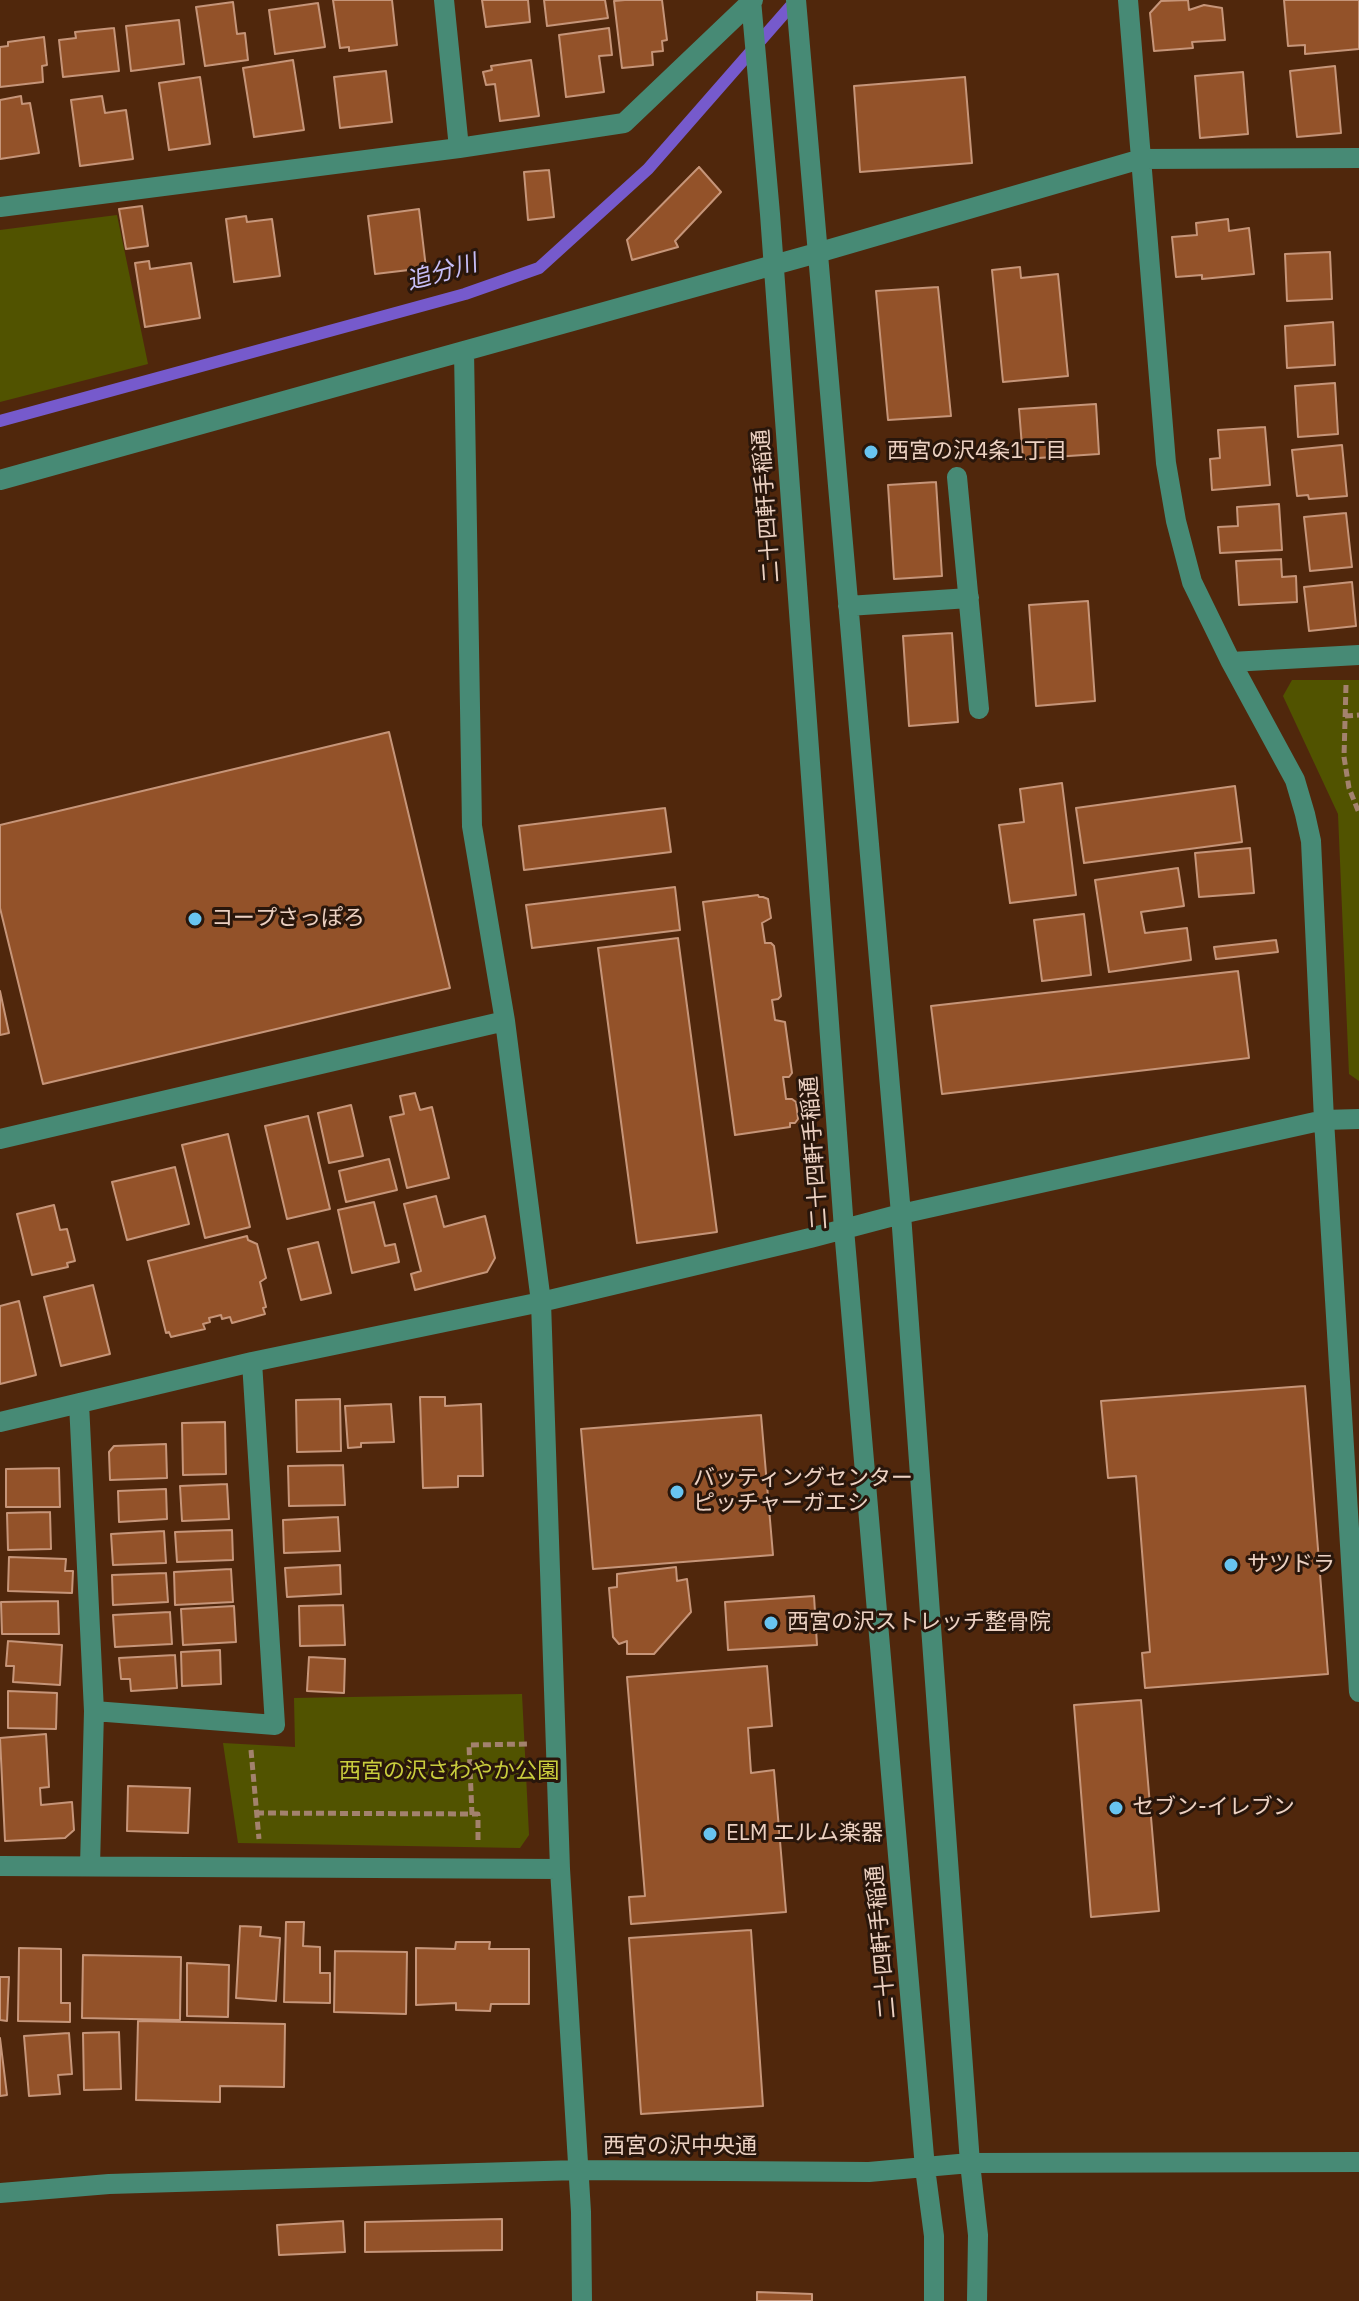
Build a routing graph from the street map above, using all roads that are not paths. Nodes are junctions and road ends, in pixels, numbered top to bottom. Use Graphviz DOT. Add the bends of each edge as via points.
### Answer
graph roads {
  1 [pos="444,0"];
  2 [pos="796,0"];
  3 [pos="1128,0"];
  4 [pos="752,6"];
  5 [pos="459,148"];
  6 [pos="1359,158"];
  7 [pos="1141,159"];
  8 [pos="0,207"];
  9 [pos="817,253"];
  10 [pos="773,265"];
  11 [pos="464,351"];
  12 [pos="957,477"];
  13 [pos="0,480"];
  14 [pos="969,598"];
  15 [pos="848,606"];
  16 [pos="1359,655"];
  17 [pos="1231,662"];
  18 [pos="979,709"];
  19 [pos="505,1021"];
  20 [pos="1359,1119"];
  21 [pos="1324,1120"];
  22 [pos="0,1139"];
  23 [pos="901,1214"];
  24 [pos="844,1229"];
  25 [pos="541,1302"];
  26 [pos="252,1362"];
  27 [pos="79,1403"];
  28 [pos="0,1422"];
  29 [pos="1359,1692"];
  30 [pos="94,1711"];
  31 [pos="0,1866"];
  32 [pos="90,1866"];
  33 [pos="560,1869"];
  34 [pos="1359,2162"];
  35 [pos="970,2163"];
  36 [pos="925,2168"];
  37 [pos="578,2170"];
  38 [pos="0,2193"];
  39 [pos="582,2301"];
  40 [pos="934,2301"];
  41 [pos="977,2301"];
  1 -- 5 [label="street"];
  2 -- 9 [label="street"];
  3 -- 7 [label="street"];
  4 -- 5 [label="street" via="624,123"];
  4 -- 10 [label="street, 二十四軒手稲通"];
  5 -- 8 [label="street"];
  6 -- 7 [label="street"];
  7 -- 9 [label="street"];
  7 -- 17 [label="street" via="1166,463 1192,582"];
  9 -- 10 [label="street"];
  9 -- 15 [label="street"];
  10 -- 11 [label="street"];
  10 -- 24 [label="street, 二十四軒手稲通"];
  11 -- 13 [label="street"];
  11 -- 19 [label="street" via="472,826"];
  12 -- 14 [label="street"];
  14 -- 15 [label="street"];
  14 -- 18 [label="street"];
  15 -- 23 [label="street"];
  16 -- 17 [label="street"];
  17 -- 21 [label="street" via="1295,780 1311,841"];
  19 -- 22 [label="street"];
  19 -- 25 [label="street"];
  20 -- 21 [label="street"];
  21 -- 23 [label="street"];
  21 -- 29 [label="street"];
  23 -- 24 [label="street"];
  23 -- 35 [label="street"];
  24 -- 25 [label="street"];
  24 -- 36 [label="street, 二十四軒手稲通"];
  25 -- 26 [label="street"];
  25 -- 33 [label="street"];
  26 -- 27 [label="street"];
  26 -- 30 [label="street" via="275,1725"];
  27 -- 28 [label="street"];
  27 -- 30 [label="street"];
  30 -- 32 [label="street"];
  31 -- 32 [label="street"];
  32 -- 33 [label="street"];
  33 -- 37 [label="street"];
  34 -- 35 [label="street, 西宮の沢中央通"];
  35 -- 36 [label="street, 西宮の沢中央通"];
  35 -- 41 [label="street" via="978,2235"];
  36 -- 37 [label="street, 西宮の沢中央通"];
  36 -- 40 [label="street, 二十四軒手稲通" via="934,2236"];
  37 -- 38 [label="street, 西宮の沢中央通" via="109,2184"];
  37 -- 39 [label="street"];
}
